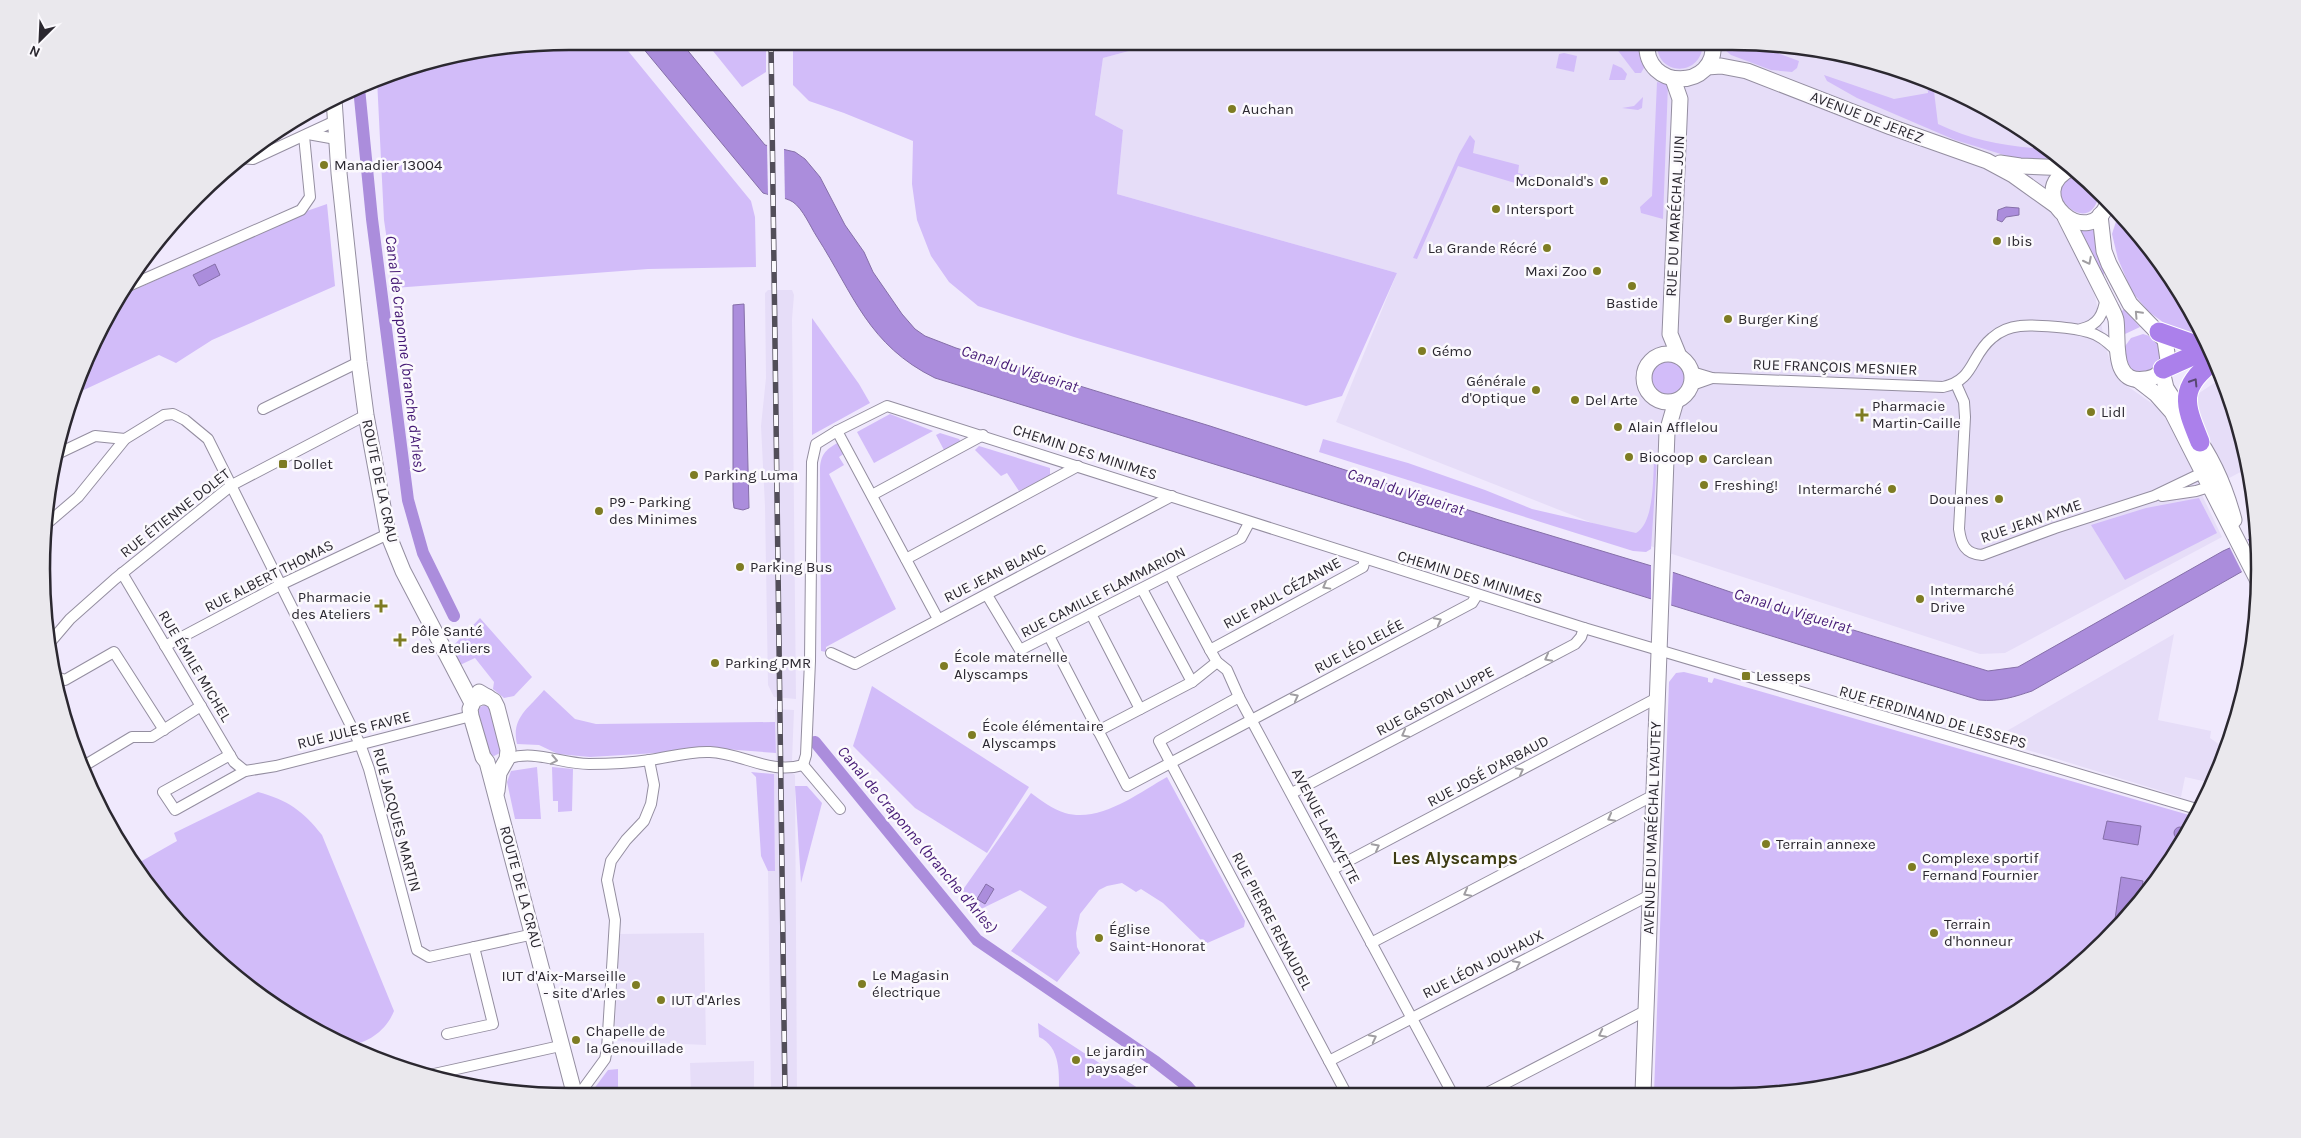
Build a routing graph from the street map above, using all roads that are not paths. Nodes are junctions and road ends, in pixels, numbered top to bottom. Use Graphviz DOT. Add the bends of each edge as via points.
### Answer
graph roads {
  1 [pos="1647,50"];
  2 [pos="1713,50"];
  3 [pos="1720,50"];
  4 [pos="1707,67"];
  5 [pos="1747,71"];
  6 [pos="1692,78"];
  7 [pos="1673,79"];
  8 [pos="1680,99"];
  9 [pos="334,106"];
  10 [pos="335,121"];
  11 [pos="306,135"];
  12 [pos="336,139"];
  13 [pos="251,159"];
  14 [pos="1987,161"];
  15 [pos="2061,168"];
  16 [pos="2066,172"];
  17 [pos="2056,205"];
  18 [pos="2104,208"];
  19 [pos="2100,215"];
  20 [pos="2065,217"];
  21 [pos="136,283"];
  22 [pos="2106,297"];
  23 [pos="2080,330"];
  24 [pos="2159,332"];
  25 [pos="1670,334"];
  26 [pos="2200,346"];
  27 [pos="2117,351"];
  28 [pos="2203,353"];
  29 [pos="1658,356"];
  30 [pos="1679,356"];
  31 [pos="359,362"];
  32 [pos="2209,366"];
  33 [pos="2163,370"];
  34 [pos="1692,378"];
  35 [pos="2138,380"];
  36 [pos="1956,384"];
  37 [pos="1658,400"];
  38 [pos="1676,401"];
  39 [pos="263,409"];
  40 [pos="366,415"];
  41 [pos="837,431"];
  42 [pos="1667,432"];
  43 [pos="983,435"];
  44 [pos="125,439"];
  45 [pos="2200,442"];
  46 [pos="64,451"];
  47 [pos="1078,466"];
  48 [pos="2206,480"];
  49 [pos="232,485"];
  50 [pos="872,495"];
  51 [pos="1172,496"];
  52 [pos="2154,496"];
  53 [pos="52,519"];
  54 [pos="1249,522"];
  55 [pos="388,534"];
  56 [pos="2235,536"];
  57 [pos="906,559"];
  58 [pos="1365,560"];
  59 [pos="2251,568"];
  60 [pos="122,573"];
  61 [pos="1170,575"];
  62 [pos="280,585"];
  63 [pos="1142,589"];
  64 [pos="986,595"];
  65 [pos="1477,595"];
  66 [pos="1091,614"];
  67 [pos="938,619"];
  68 [pos="1584,628"];
  69 [pos="1049,636"];
  70 [pos="54,638"];
  71 [pos="165,646"];
  72 [pos="1210,650"];
  73 [pos="1658,650"];
  74 [pos="832,653"];
  75 [pos="1217,662"];
  76 [pos="456,676"];
  77 [pos="62,679"];
  78 [pos="1192,682"];
  79 [pos="1239,697"];
  80 [pos="488,698"];
  81 [pos="1657,698"];
  82 [pos="201,706"];
  83 [pos="1140,709"];
  84 [pos="472,710"];
  85 [pos="1252,720"];
  86 [pos="164,730"];
  87 [pos="1098,730"];
  88 [pos="360,744"];
  89 [pos="230,756"];
  90 [pos="649,760"];
  91 [pos="804,760"];
  92 [pos="505,761"];
  93 [pos="487,762"];
  94 [pos="88,763"];
  95 [pos="1171,763"];
  96 [pos="245,771"];
  97 [pos="1292,793"];
  98 [pos="496,795"];
  99 [pos="1654,795"];
  100 [pos="2192,808"];
  101 [pos="840,809"];
  102 [pos="1333,869"];
  103 [pos="1650,895"];
  104 [pos="534,934"];
  105 [pos="1371,943"];
  106 [pos="474,947"];
  107 [pos="1645,1012"];
  108 [pos="1412,1018"];
  109 [pos="447,1034"];
  110 [pos="560,1046"];
  111 [pos="1329,1061"];
  112 [pos="443,1072"];
  113 [pos="574,1088"];
  114 [pos="583,1088"];
  115 [pos="1343,1088"];
  116 [pos="1449,1088"];
  117 [pos="1497,1088"];
  118 [pos="1643,1088"];
  1 -- 7 [label="main road" via="1655,68"];
  2 -- 4 [label="main road"];
  3 -- 5 [label="main road, AVENUE DE JEREZ"];
  4 -- 5 [label="main road, AVENUE DE JEREZ"];
  4 -- 6 [label="main road"];
  5 -- 14 [label="main road, AVENUE DE JEREZ"];
  6 -- 7 [label="main road"];
  6 -- 8 [label="main road, RUE DU MARÉCHAL JUIN"];
  7 -- 8 [label="main road, RUE DU MARÉCHAL JUIN"];
  8 -- 25 [label="main road, RUE DU MARÉCHAL JUIN"];
  9 -- 10 [label="main road, ROUTE DE LA CRAU"];
  10 -- 11 [label="street"];
  10 -- 12 [label="main road, ROUTE DE LA CRAU"];
  11 -- 12 [label="street"];
  11 -- 13 [label="street"];
  11 -- 21 [label="street" via="310,197 301,210"];
  12 -- 31 [label="main road, ROUTE DE LA CRAU"];
  14 -- 15 [label="main road, AVENUE DE JEREZ"];
  14 -- 17 [label="main road, AVENUE DE JEREZ"];
  16 -- 17 [label="main road" via="2057,180 2053,197"];
  17 -- 20 [label="main road, AVENUE DE JEREZ"];
  18 -- 19 [label="main road"];
  19 -- 20 [label="main road" via="2083,222"];
  24 -- 19 [label="main road, one-way" via="2147,324 2119,285 2104,251"];
  20 -- 22 [label="main road, AVENUE DE JEREZ, one-way"];
  22 -- 23 [label="street" via="2100,319"];
  22 -- 27 [label="main road, AVENUE DE JEREZ" via="2116,320"];
  23 -- 27 [label="street" via="2103,339"];
  23 -- 36 [label="street" via="2022,325 2005,329 1991,338 1965,377"];
  24 -- 26 [label="highway"];
  24 -- 33 [label="main road" via="2168,349 2168,360"];
  25 -- 29 [label="main road, RUE DU MARÉCHAL JUIN"];
  25 -- 30 [label="main road, RUE DU MARÉCHAL JUIN"];
  27 -- 35 [label="main road" via="2123,371"];
  28 -- 33 [label="highway"];
  29 -- 30 [label="main road"];
  29 -- 37 [label="main road" via="1647,367 1644,377 1649,393"];
  30 -- 34 [label="main road" via="1685,360"];
  31 -- 39 [label="street"];
  31 -- 40 [label="main road, ROUTE DE LA CRAU"];
  45 -- 32 [label="highway, one-way" via="2190,416 2187,396 2194,380"];
  33 -- 35 [label="main road" via="2152,378"];
  33 -- 45 [label="main road" via="2166,388"];
  34 -- 36 [label="street, RUE FRANÇOIS MESNIER"];
  34 -- 38 [label="main road" via="1686,395"];
  35 -- 48 [label="main road" via="2156,394 2176,419"];
  36 -- 52 [label="street, RUE JEAN AYME" via="1964,402 1965,417 1959,528 1961,543 1968,552 1982,555"];
  37 -- 38 [label="main road"];
  37 -- 42 [label="main road"];
  38 -- 42 [label="main road"];
  40 -- 49 [label="street, RUE ÉTIENNE DOLET"];
  40 -- 55 [label="main road, ROUTE DE LA CRAU"];
  41 -- 43 [label="street, CHEMIN DES MINIMES" via="887,406"];
  41 -- 50 [label="street"];
  41 -- 91 [label="street, CHEMIN DES MINIMES" via="816,444 812,462 810,661"];
  42 -- 73 [label="main road, AVENUE DU MARÉCHAL LYAUTEY"];
  43 -- 47 [label="street, CHEMIN DES MINIMES"];
  43 -- 50 [label="street"];
  44 -- 46 [label="street" via="95,436"];
  44 -- 49 [label="street, RUE JACQUES MARTIN" via="164,415 173,414 208,439"];
  44 -- 53 [label="street" via="78,497"];
  45 -- 56 [label="main road" via="2226,494 2234,519"];
  47 -- 51 [label="street, CHEMIN DES MINIMES"];
  47 -- 57 [label="street"];
  48 -- 52 [label="street, RUE JEAN AYME"];
  48 -- 52 [label="street, RUE JEAN AYME" via="2196,491"];
  48 -- 56 [label="main road"];
  49 -- 60 [label="street, RUE ÉTIENNE DOLET"];
  49 -- 62 [label="street, RUE JACQUES MARTIN"];
  50 -- 57 [label="street"];
  51 -- 54 [label="street, CHEMIN DES MINIMES"];
  51 -- 64 [label="street, RUE JEAN BLANC"];
  54 -- 58 [label="street, CHEMIN DES MINIMES"];
  54 -- 61 [label="street, RUE CAMILLE FLAMMARION" via="1241,538"];
  55 -- 62 [label="street, RUE ALBERT THOMAS"];
  55 -- 76 [label="main road, ROUTE DE LA CRAU"];
  56 -- 59 [label="main road"];
  57 -- 67 [label="street"];
  58 -- 65 [label="street, CHEMIN DES MINIMES"];
  58 -- 72 [label="street, RUE PAUL CÉZANNE, one-way" via="1362,567"];
  60 -- 70 [label="street, RUE ÉTIENNE DOLET" via="70,619"];
  60 -- 71 [label="street, RUE ÉMILE MICHEL"];
  61 -- 63 [label="street, RUE CAMILLE FLAMMARION"];
  61 -- 72 [label="street, AVENUE LAFAYETTE"];
  62 -- 71 [label="street, RUE ALBERT THOMAS"];
  62 -- 88 [label="street, RUE JACQUES MARTIN"];
  63 -- 66 [label="street, RUE CAMILLE FLAMMARION"];
  63 -- 78 [label="street"];
  64 -- 67 [label="street, RUE JEAN BLANC"];
  64 -- 69 [label="street, RUE CAMILLE FLAMMARION" via="1020,650"];
  65 -- 68 [label="street, CHEMIN DES MINIMES"];
  85 -- 65 [label="street, RUE LÉO LELÉE, one-way" via="1472,603"];
  66 -- 69 [label="street, RUE CAMILLE FLAMMARION"];
  66 -- 83 [label="street"];
  67 -- 74 [label="street, RUE JEAN BLANC" via="855,664"];
  68 -- 73 [label="street, CHEMIN DES MINIMES"];
  68 -- 97 [label="street, RUE GASTON LUPPE, one-way" via="1575,644"];
  69 -- 87 [label="street"];
  71 -- 82 [label="street, RUE ÉMILE MICHEL"];
  72 -- 75 [label="street, AVENUE LAFAYETTE"];
  73 -- 81 [label="main road, AVENUE DU MARÉCHAL LYAUTEY"];
  73 -- 100 [label="street, RUE FERDINAND DE LESSEPS"];
  75 -- 78 [label="street"];
  75 -- 79 [label="street, AVENUE LAFAYETTE" via="1227,670"];
  76 -- 80 [label="main road, ROUTE DE LA CRAU"];
  76 -- 84 [label="main road, ROUTE DE LA CRAU"];
  77 -- 86 [label="street" via="114,652"];
  78 -- 83 [label="street"];
  79 -- 85 [label="street, AVENUE LAFAYETTE"];
  79 -- 95 [label="street, RUE PIERRE RENAUDEL" via="1159,741"];
  80 -- 84 [label="main road" via="481,697"];
  80 -- 92 [label="main road, ROUTE DE LA CRAU" via="494,701 500,715 508,750"];
  81 -- 99 [label="main road, AVENUE DU MARÉCHAL LYAUTEY"];
  102 -- 81 [label="street, RUE JOSÉ D'ARBAUD, one-way"];
  82 -- 86 [label="street"];
  82 -- 89 [label="street, RUE ÉMILE MICHEL"];
  83 -- 87 [label="street"];
  84 -- 88 [label="street, RUE JULES FAVRE"];
  84 -- 93 [label="main road, ROUTE DE LA CRAU"];
  85 -- 95 [label="street, RUE LÉO LELÉE"];
  85 -- 97 [label="street, AVENUE LAFAYETTE"];
  86 -- 94 [label="street" via="152,737 132,737"];
  87 -- 95 [label="street, RUE LÉO LELÉE" via="1127,786"];
  88 -- 96 [label="street, RUE JULES FAVRE"];
  88 -- 106 [label="street, RUE JACQUES MARTIN" via="372,778 416,950 429,958"];
  89 -- 96 [label="street, RUE ÉMILE MICHEL"];
  89 -- 96 [label="street, RUE JULES FAVRE" via="163,792 175,810"];
  90 -- 91 [label="street" via="710,752 770,766 796,767"];
  92 -- 90 [label="street, one-way" via="523,754 589,764"];
  90 -- 114 [label="street" via="654,785 651,804 644,821 611,860 607,880 615,920 608,1049"];
  91 -- 101 [label="street"];
  92 -- 93 [label="main road" via="498,765"];
  92 -- 98 [label="main road, ROUTE DE LA CRAU" via="497,780"];
  93 -- 98 [label="main road, ROUTE DE LA CRAU"];
  95 -- 111 [label="street, RUE PIERRE RENAUDEL"];
  97 -- 102 [label="street, AVENUE LAFAYETTE"];
  98 -- 104 [label="main road, ROUTE DE LA CRAU"];
  99 -- 103 [label="main road, AVENUE DU MARÉCHAL LYAUTEY"];
  99 -- 105 [label="street, one-way"];
  102 -- 105 [label="street, AVENUE LAFAYETTE"];
  103 -- 107 [label="main road, AVENUE DU MARÉCHAL LYAUTEY"];
  108 -- 103 [label="street, RUE LÉON JOUHAUX, one-way"];
  104 -- 106 [label="street, RUE JACQUES MARTIN"];
  104 -- 110 [label="main road, ROUTE DE LA CRAU"];
  105 -- 108 [label="street, AVENUE LAFAYETTE"];
  106 -- 109 [label="street" via="493,1024"];
  107 -- 117 [label="street, one-way"];
  107 -- 118 [label="main road, AVENUE DU MARÉCHAL LYAUTEY"];
  111 -- 108 [label="street, RUE LÉON JOUHAUX, one-way"];
  108 -- 116 [label="street, AVENUE LAFAYETTE"];
  110 -- 112 [label="street"];
  110 -- 113 [label="main road, ROUTE DE LA CRAU"];
  111 -- 115 [label="street, RUE PIERRE RENAUDEL"];
}
